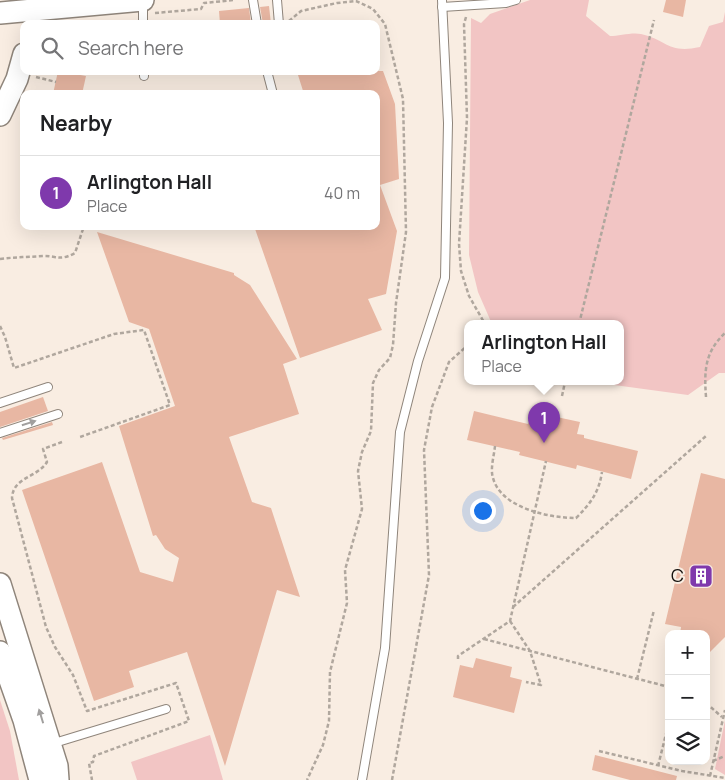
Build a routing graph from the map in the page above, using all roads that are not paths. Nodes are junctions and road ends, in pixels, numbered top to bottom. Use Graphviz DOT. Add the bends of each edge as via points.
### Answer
graph roads {
  1 [pos="143,0"];
  2 [pos="253,0"];
  3 [pos="277,0"];
  4 [pos="516,0"];
  5 [pos="442,3"];
  6 [pos="33,11"];
  7 [pos="0,14"];
  8 [pos="143,20"];
  9 [pos="256,20"];
  10 [pos="279,20"];
  11 [pos="20,68"];
  12 [pos="268,75"];
  13 [pos="272,90"];
  14 [pos="0,116"];
  15 [pos="48,387"];
  16 [pos="0,403"];
  17 [pos="58,414"];
  18 [pos="0,433"];
  19 [pos="0,584"];
  20 [pos="0,652"];
  21 [pos="166,709"];
  22 [pos="41,747"];
  23 [pos="40,780"];
  24 [pos="58,780"];
  25 [pos="362,780"];
  1 -- 6 [label="main road"];
  1 -- 8 [label="lane"];
  2 -- 9 [label="lane"];
  3 -- 10 [label="lane"];
  4 -- 5 [label="lane" via="474,5"];
  5 -- 25 [label="lane" via="448,123 445,278 400,432 386,648"];
  6 -- 7 [label="main road"];
  11 -- 14 [label="main road"];
  12 -- 13 [label="lane"];
  15 -- 16 [label="lane"];
  18 -- 17 [label="lane, one-way"];
  22 -- 19 [label="main road, one-way"];
  20 -- 22 [label="main road"];
  21 -- 22 [label="lane"];
  22 -- 23 [label="main road"];
  22 -- 24 [label="main road"];
}
